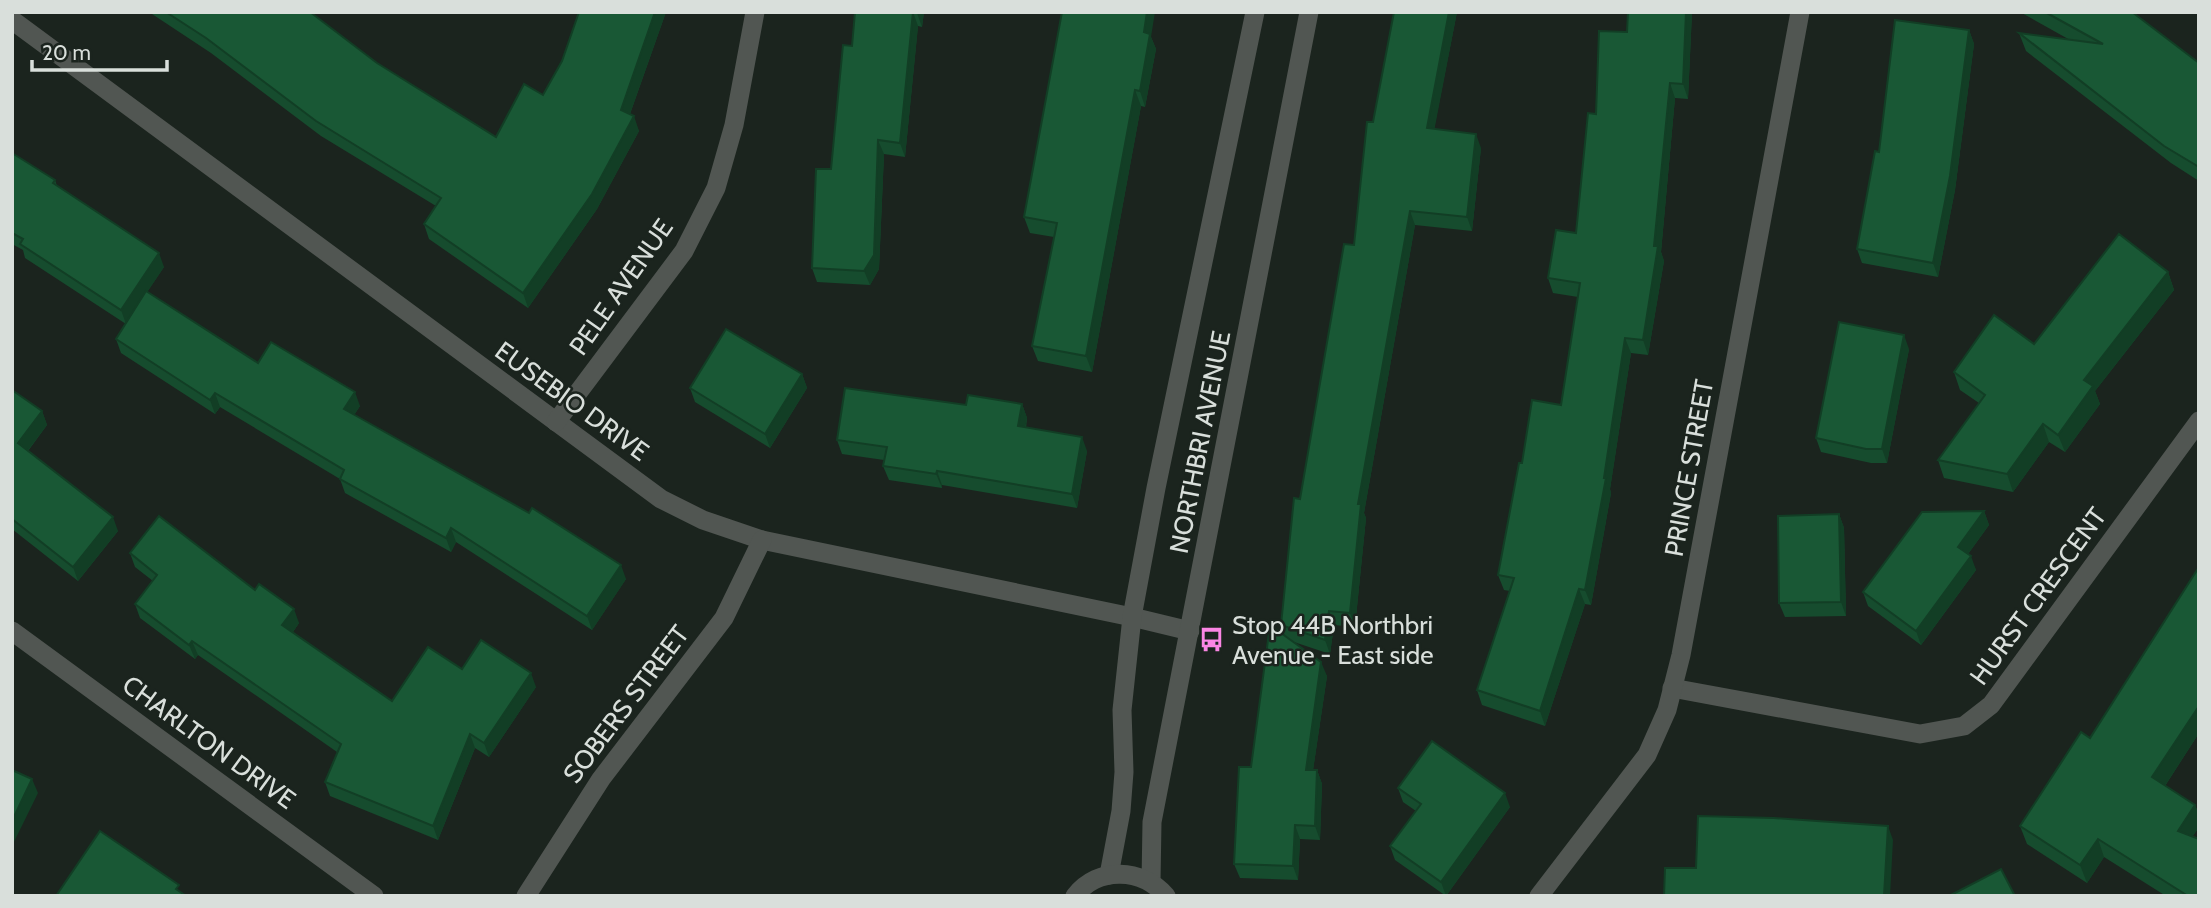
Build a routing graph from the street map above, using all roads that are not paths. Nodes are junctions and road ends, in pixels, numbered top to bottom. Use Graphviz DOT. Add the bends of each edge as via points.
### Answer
graph roads {
  1 [pos="755,12"];
  2 [pos="1255,12"];
  3 [pos="1310,12"];
  4 [pos="1800,12"];
  5 [pos="12,20"];
  6 [pos="2199,421"];
  7 [pos="556,422"];
  8 [pos="762,540"];
  9 [pos="1132,617"];
  10 [pos="12,631"];
  11 [pos="1190,631"];
  12 [pos="1672,688"];
  13 [pos="1109,875"];
  14 [pos="1159,889"];
  15 [pos="374,896"];
  16 [pos="526,896"];
  17 [pos="1075,896"];
  18 [pos="1539,896"];
  1 -- 7 [label="street, PELE AVENUE" via="734,125 716,188 684,251"];
  2 -- 9 [label="street, NORTHBRI AVENUE"];
  3 -- 11 [label="street, NORTHBRI AVENUE"];
  4 -- 12 [label="street, PRINCE STREET"];
  5 -- 7 [label="street, EUSEBIO DRIVE"];
  6 -- 12 [label="street, HURST CRESCENT" via="1992,705 1964,726 1920,734"];
  7 -- 8 [label="street, EUSEBIO DRIVE" via="661,499 703,520"];
  8 -- 9 [label="street, EUSEBIO DRIVE"];
  8 -- 16 [label="street, SOBERS STREET" via="723,618 601,779"];
  9 -- 11 [label="street, EUSEBIO DRIVE"];
  9 -- 13 [label="street, NORTHBRI AVENUE" via="1122,710 1121,811"];
  10 -- 15 [label="street, CHARLTON DRIVE"];
  11 -- 14 [label="street, NORTHBRI AVENUE" via="1152,822"];
  12 -- 18 [label="street, PRINCE STREET" via="1647,755"];
  13 -- 14 [label="street" via="1124,873"];
  13 -- 17 [label="street" via="1092,881"];
}
